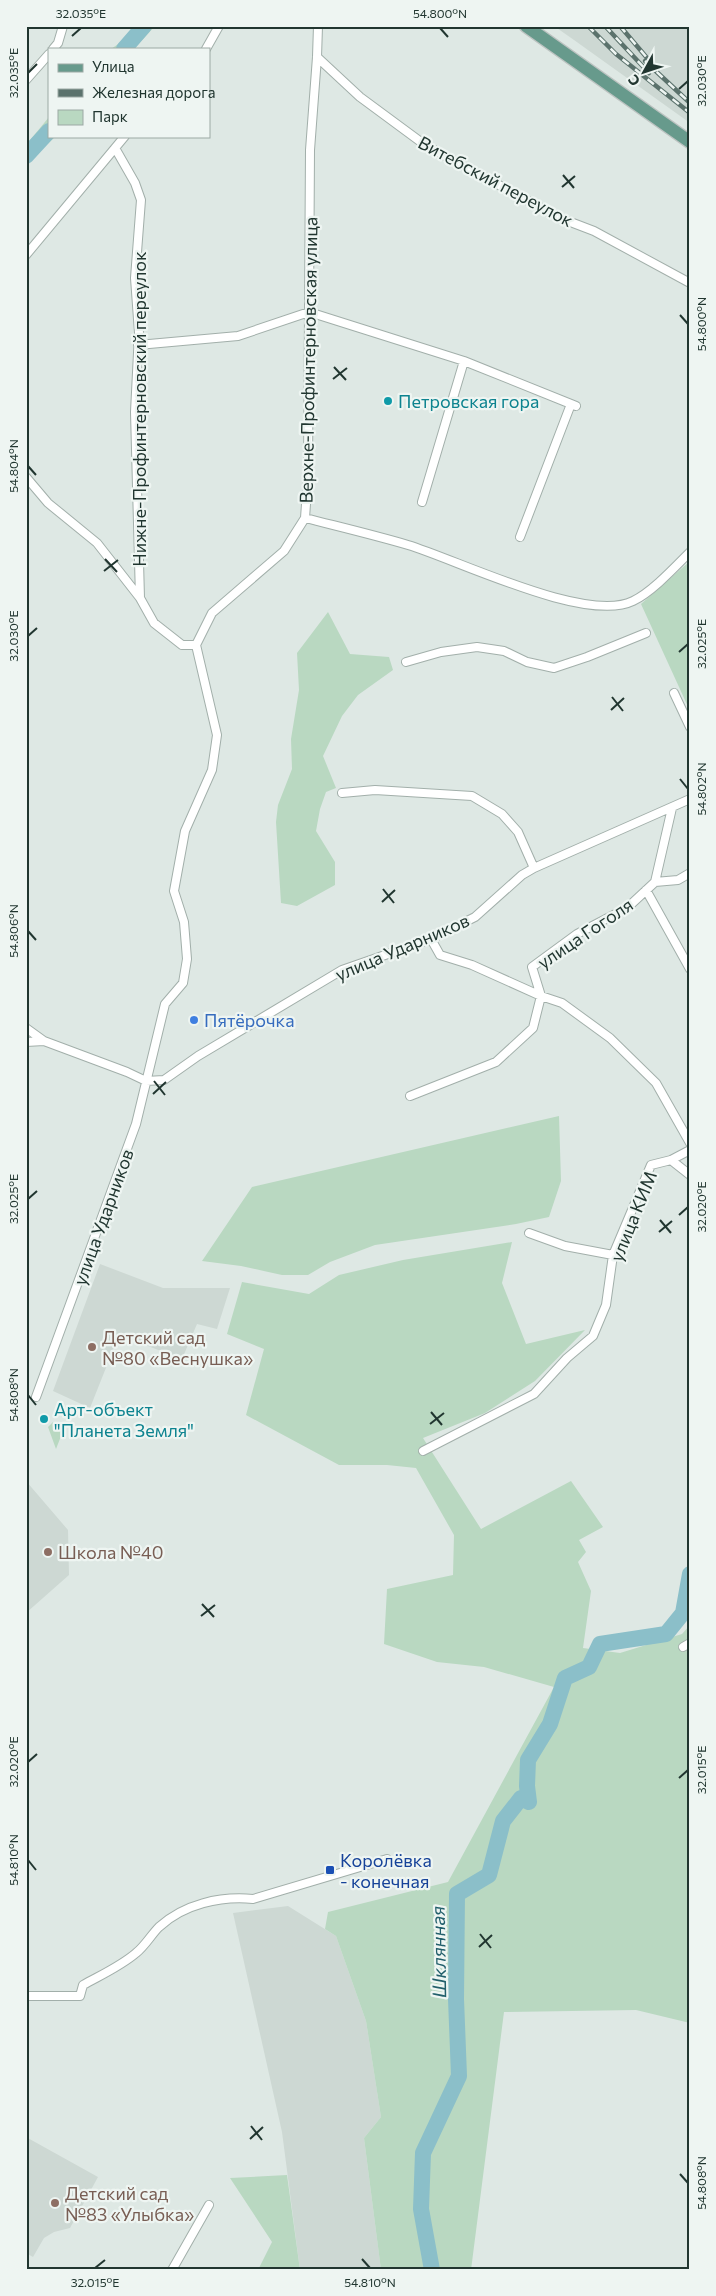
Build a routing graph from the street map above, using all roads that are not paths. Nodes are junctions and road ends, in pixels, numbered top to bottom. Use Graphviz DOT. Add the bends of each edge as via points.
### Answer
graph roads {
  1 [pos="63,26"];
  2 [pos="220,26"];
  3 [pos="318,26"];
  4 [pos="526,26"];
  5 [pos="54,48"];
  6 [pos="207,48"];
  7 [pos="48,55"];
  8 [pos="317,57"];
  9 [pos="26,80"];
  10 [pos="123,138"];
  11 [pos="690,142"];
  12 [pos="115,148"];
  13 [pos="26,255"];
  14 [pos="690,282"];
  15 [pos="309,312"];
  16 [pos="138,345"];
  17 [pos="464,361"];
  18 [pos="26,476"];
  19 [pos="422,502"];
  20 [pos="305,518"];
  21 [pos="520,537"];
  22 [pos="690,552"];
  23 [pos="140,598"];
  24 [pos="646,633"];
  25 [pos="196,645"];
  26 [pos="406,662"];
  27 [pos="674,693"];
  28 [pos="690,727"];
  29 [pos="342,792"];
  30 [pos="690,799"];
  31 [pos="672,808"];
  32 [pos="534,868"];
  33 [pos="690,874"];
  34 [pos="655,882"];
  35 [pos="646,890"];
  36 [pos="431,939"];
  37 [pos="690,969"];
  38 [pos="541,996"];
  39 [pos="26,1028"];
  40 [pos="44,1041"];
  41 [pos="26,1042"];
  42 [pos="146,1081"];
  43 [pos="410,1096"];
  44 [pos="690,1143"];
  45 [pos="690,1150"];
  46 [pos="670,1160"];
  47 [pos="690,1175"];
  48 [pos="529,1233"];
  49 [pos="613,1255"];
  50 [pos="36,1397"];
  51 [pos="423,1450"];
  52 [pos="387,1859"];
  53 [pos="26,1996"];
  54 [pos="209,2205"];
  55 [pos="172,2270"];
  1 -- 5 [label="street"];
  2 -- 6 [label="street"];
  3 -- 8 [label="street, Верхне-Профинтерновская улица"];
  4 -- 11 [label="main road"];
  7 -- 9 [label="street"];
  8 -- 14 [label="street, Витебский переулок" via="360,97 425,145 560,218 594,231"];
  8 -- 15 [label="street, Верхне-Профинтерновская улица" via="310,150"];
  10 -- 12 [label="street"];
  12 -- 13 [label="street"];
  12 -- 16 [label="street, Нижне-Профинтерновский переулок" via="141,200 135,278"];
  15 -- 16 [label="street" via="238,336"];
  15 -- 17 [label="street"];
  15 -- 20 [label="street, Верхне-Профинтерновская улица"];
  16 -- 23 [label="street, Нижне-Профинтерновский переулок" via="135,412"];
  17 -- 19 [label="street"];
  17 -- 21 [label="street" via="574,405"];
  18 -- 23 [label="street" via="48,502 97,544"];
  20 -- 22 [label="street" via="409,546 570,602 605,606 632,602 666,576"];
  20 -- 25 [label="street, Верхне-Профинтерновская улица" via="284,551 212,613"];
  23 -- 25 [label="street, Нижне-Профинтерновский переулок" via="154,624 182,645"];
  24 -- 26 [label="street" via="554,668 527,662 504,651 477,647 441,652"];
  25 -- 42 [label="street" via="217,735 212,770 185,830 174,891 184,922 187,959 183,983 166,1004"];
  27 -- 28 [label="street"];
  29 -- 32 [label="street" via="374,790 472,796 502,814 518,832"];
  30 -- 31 [label="street, улица Ударников"];
  31 -- 32 [label="street, улица Ударников"];
  31 -- 34 [label="street"];
  32 -- 36 [label="street, улица Ударников" via="475,917"];
  33 -- 34 [label="street" via="678,880"];
  34 -- 35 [label="street, улица Гоголя"];
  35 -- 37 [label="street"];
  35 -- 38 [label="street, улица Гоголя" via="627,908 577,934 532,967"];
  36 -- 38 [label="street" via="440,955 472,965"];
  36 -- 42 [label="street, улица Ударников" via="342,970 198,1056 164,1080"];
  38 -- 43 [label="street" via="533,1028 496,1062"];
  38 -- 44 [label="street" via="562,1003 610,1038 656,1083"];
  39 -- 40 [label="street"];
  40 -- 41 [label="street"];
  40 -- 42 [label="street"];
  42 -- 50 [label="street, улица Ударников" via="117,1180"];
  45 -- 46 [label="street, улица КИМ"];
  46 -- 47 [label="street"];
  46 -- 49 [label="street, улица КИМ" via="651,1165"];
  48 -- 49 [label="street" via="565,1246"];
  49 -- 51 [label="street, улица КИМ" via="606,1305 593,1336 567,1358 534,1394"];
  52 -- 53 [label="street" via="253,1899 193,1905 160,1927 128,1959 83,1986 80,1996"];
  54 -- 55 [label="street"];
}
